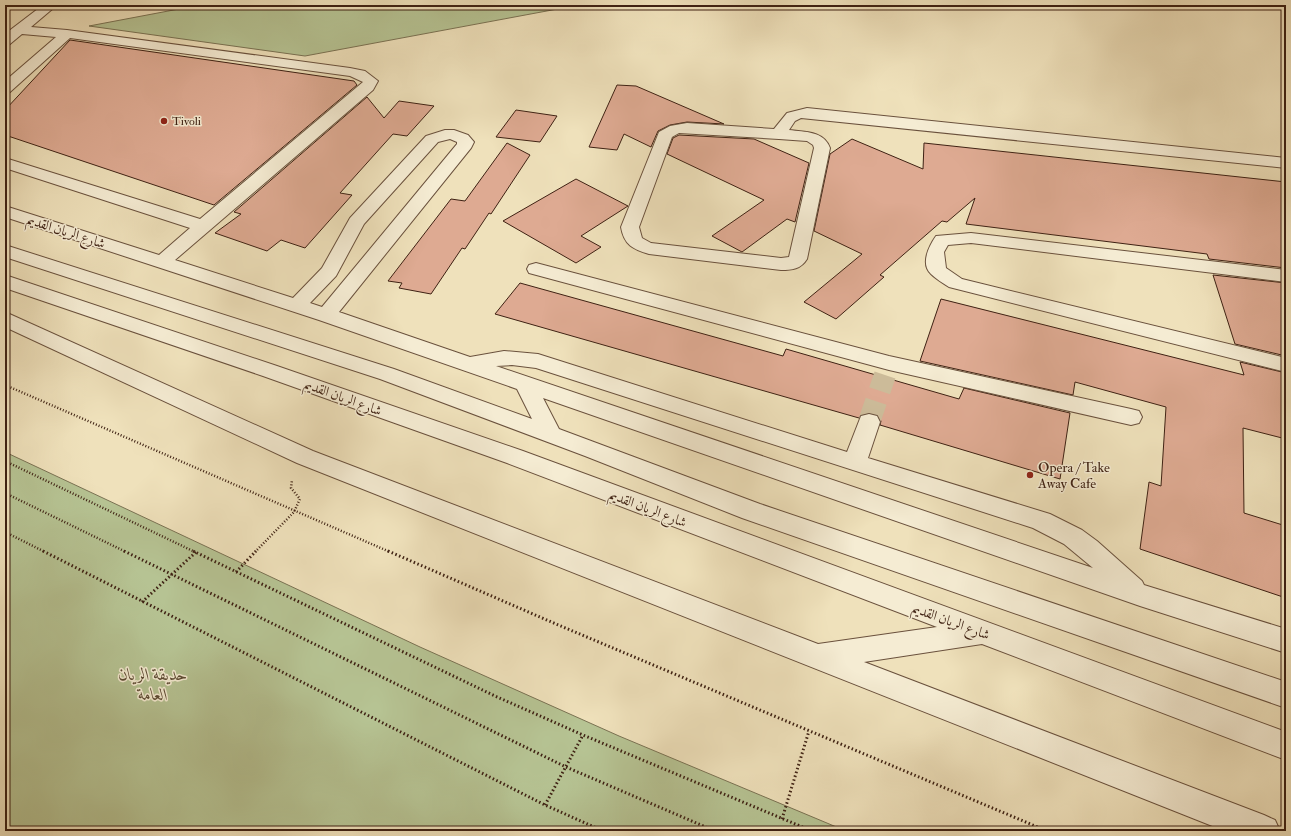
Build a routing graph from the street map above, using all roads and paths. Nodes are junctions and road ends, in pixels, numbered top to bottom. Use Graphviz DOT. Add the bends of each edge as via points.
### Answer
graph roads {
  1 [pos="51,5"];
  2 [pos="19,30"];
  3 [pos="67,34"];
  4 [pos="5,41"];
  5 [pos="5,89"];
  6 [pos="779,134"];
  7 [pos="1286,163"];
  8 [pos="8,166"];
  9 [pos="5,211"];
  10 [pos="203,226"];
  11 [pos="343,248"];
  12 [pos="5,251"];
  13 [pos="375,256"];
  14 [pos="162,262"];
  15 [pos="536,269"];
  16 [pos="1286,276"];
  17 [pos="5,282"];
  18 [pos="296,306"];
  19 [pos="326,315"];
  20 [pos="5,319"];
  21 [pos="470,364"];
  22 [pos="1286,365"];
  23 [pos="524,382"];
  24 [pos="5,385"];
  25 [pos="1131,417"];
  26 [pos="869,422"];
  27 [pos="551,434"];
  28 [pos="305,457"];
  29 [pos="5,461"];
  30 [pos="855,463"];
  31 [pos="5,493"];
  32 [pos="294,512"];
  33 [pos="5,532"];
  34 [pos="196,552"];
  35 [pos="236,572"];
  36 [pos="171,575"];
  37 [pos="1140,596"];
  38 [pos="142,602"];
  39 [pos="983,633"];
  40 [pos="1286,641"];
  41 [pos="815,657"];
  42 [pos="1286,696"];
  43 [pos="809,731"];
  44 [pos="583,735"];
  45 [pos="1286,746"];
  46 [pos="566,767"];
  47 [pos="545,805"];
  48 [pos="782,819"];
  49 [pos="604,831"];
  50 [pos="715,831"];
  51 [pos="812,831"];
  52 [pos="1047,831"];
  53 [pos="1264,831"];
  1 -- 2 [label="street"];
  2 -- 3 [label="street"];
  2 -- 4 [label="street"];
  3 -- 5 [label="street"];
  3 -- 10 [label="street" via="350,72 360,74 371,81 368,87"];
  6 -- 6 [label="street" via="810,137 820,142 822,148 798,259 791,264 649,248 637,244 631,238 630,227 665,135 675,129 687,128"];
  6 -- 7 [label="street" via="791,116 807,113"];
  8 -- 10 [label="street" via="48,175"];
  9 -- 14 [label="street, شارع الريان القديم"];
  10 -- 14 [label="street"];
  11 -- 13 [label="street"];
  11 -- 13 [label="street" via="356,222 432,139 444,135 463,138 465,145"];
  11 -- 18 [label="street" via="327,273"];
  12 -- 27 [label="street" via="387,374"];
  13 -- 19 [label="street"];
  14 -- 18 [label="street, شارع الريان القديم"];
  15 -- 25 [label="street" via="887,369"];
  16 -- 22 [label="street" via="970,238 942,240 935,252 937,270 956,283"];
  17 -- 39 [label="street, شارع الريان القديم" via="515,457"];
  18 -- 19 [label="street, شارع الريان القديم"];
  19 -- 21 [label="street, شارع الريان القديم"];
  20 -- 28 [label="street"];
  21 -- 23 [label="street, شارع الريان القديم"];
  21 -- 30 [label="street" via="502,357 538,361"];
  23 -- 27 [label="street"];
  23 -- 37 [label="street, شارع الريان القديم"];
  24 -- 32 [label="path"];
  26 -- 30 [label="street"];
  27 -- 42 [label="street" via="751,511"];
  28 -- 32 [label="path" via="291,483 292,492 300,499"];
  28 -- 41 [label="street"];
  29 -- 34 [label="path"];
  30 -- 37 [label="street" via="1046,523 1074,537"];
  31 -- 36 [label="path"];
  32 -- 35 [label="path"];
  32 -- 43 [label="path"];
  33 -- 38 [label="path"];
  34 -- 35 [label="path"];
  34 -- 36 [label="path"];
  35 -- 44 [label="path" via="414,658"];
  36 -- 38 [label="path"];
  36 -- 46 [label="path"];
  37 -- 40 [label="street, شارع الريان القديم"];
  38 -- 47 [label="path"];
  39 -- 41 [label="street"];
  39 -- 45 [label="street, شارع الريان القديم"];
  41 -- 53 [label="street"];
  43 -- 48 [label="path"];
  43 -- 52 [label="path"];
  44 -- 46 [label="path"];
  44 -- 48 [label="path"];
  46 -- 47 [label="path"];
  46 -- 50 [label="path"];
  47 -- 49 [label="path"];
  48 -- 51 [label="path"];
}
